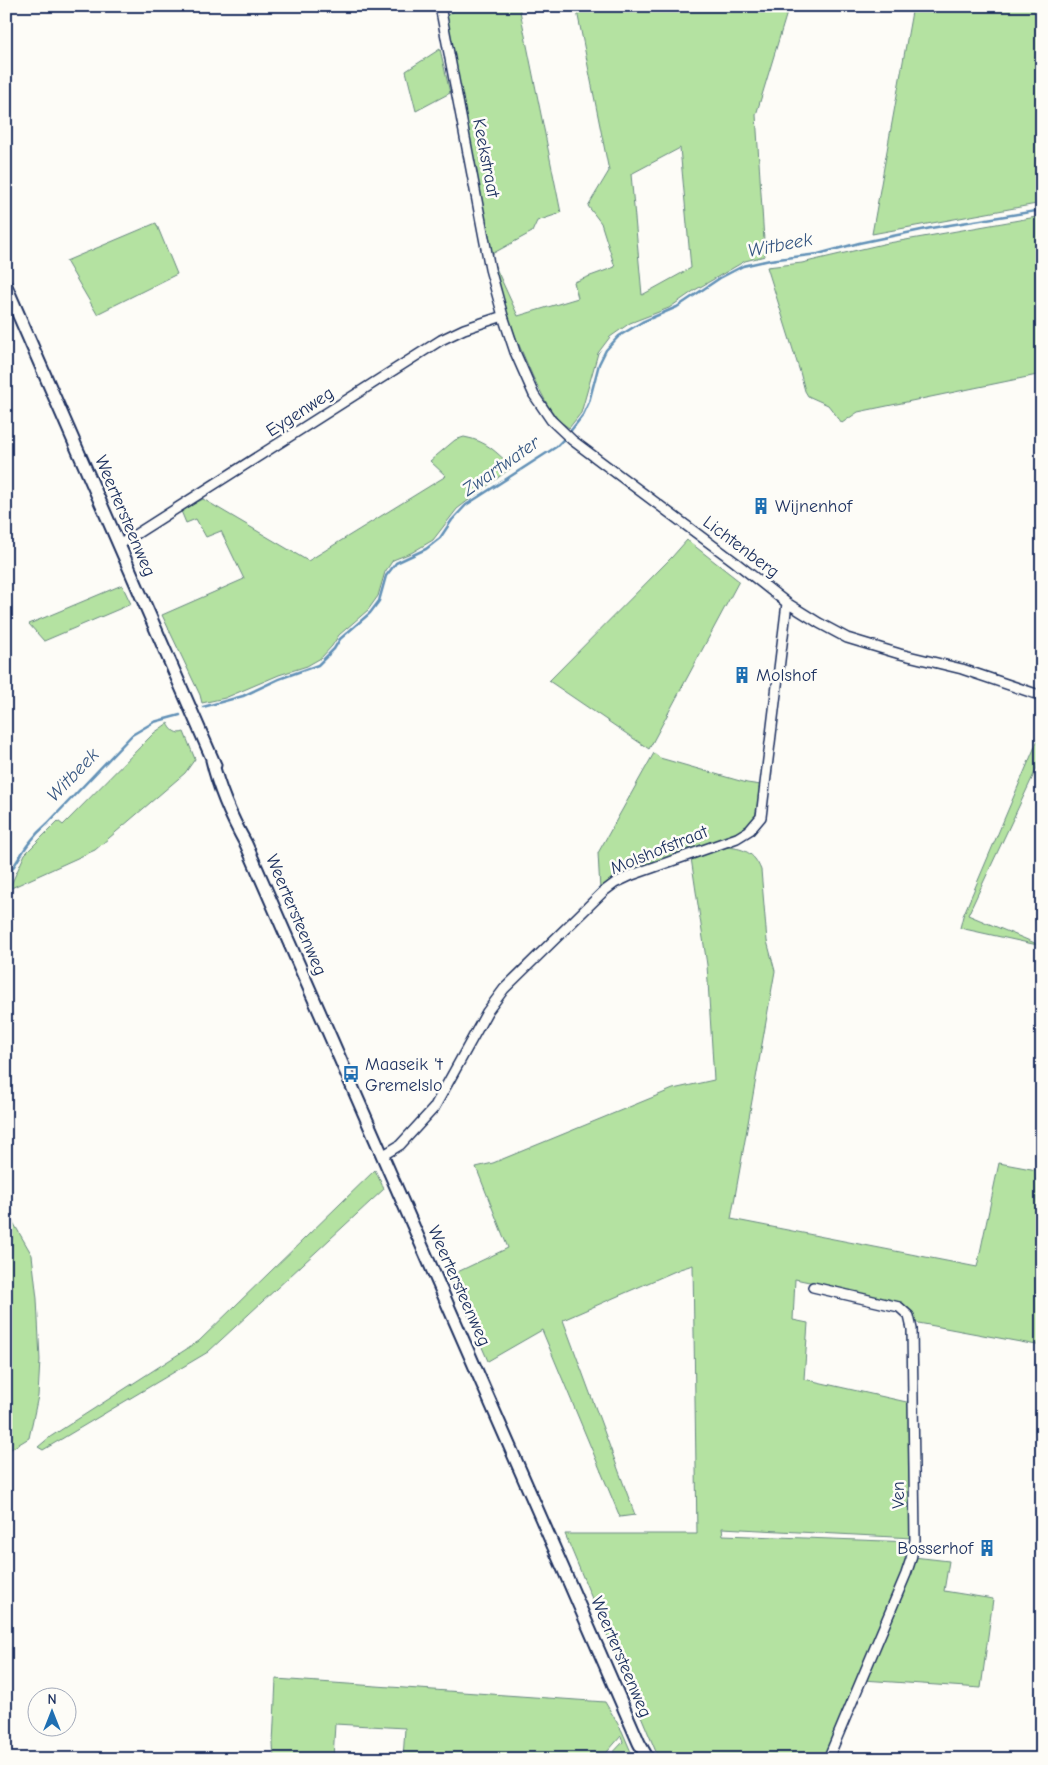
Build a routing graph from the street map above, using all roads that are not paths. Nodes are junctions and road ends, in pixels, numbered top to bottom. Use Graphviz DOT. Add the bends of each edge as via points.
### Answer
graph roads {
  1 [pos="440,6"];
  2 [pos="6,286"];
  3 [pos="503,316"];
  4 [pos="119,545"];
  5 [pos="787,603"];
  6 [pos="1042,696"];
  7 [pos="382,1156"];
  8 [pos="813,1287"];
  9 [pos="639,1743"];
  10 [pos="642,1759"];
  11 [pos="648,1759"];
  12 [pos="828,1759"];
  1 -- 3 [label="street, Keekstraat" via="490,269"];
  2 -- 4 [label="main road, Weertersteenweg"];
  3 -- 4 [label="street, Eygenweg" via="441,340"];
  3 -- 5 [label="street, Lichtenberg" via="515,352 550,420"];
  4 -- 7 [label="main road, Weertersteenweg" via="212,760 222,796"];
  5 -- 6 [label="street, Lichtenberg" via="847,638 962,669"];
  5 -- 7 [label="street, Molshofstraat" via="761,817 750,830 736,838 632,875 603,892 504,990 487,1012 434,1108 400,1145"];
  7 -- 9 [label="main road, Weertersteenweg"];
  8 -- 12 [label="street, Ven" via="899,1307 907,1314 912,1329 915,1540 906,1574"];
  9 -- 10 [label="main road, Weertersteenweg"];
  9 -- 11 [label="main road, Weertersteenweg"];
}
